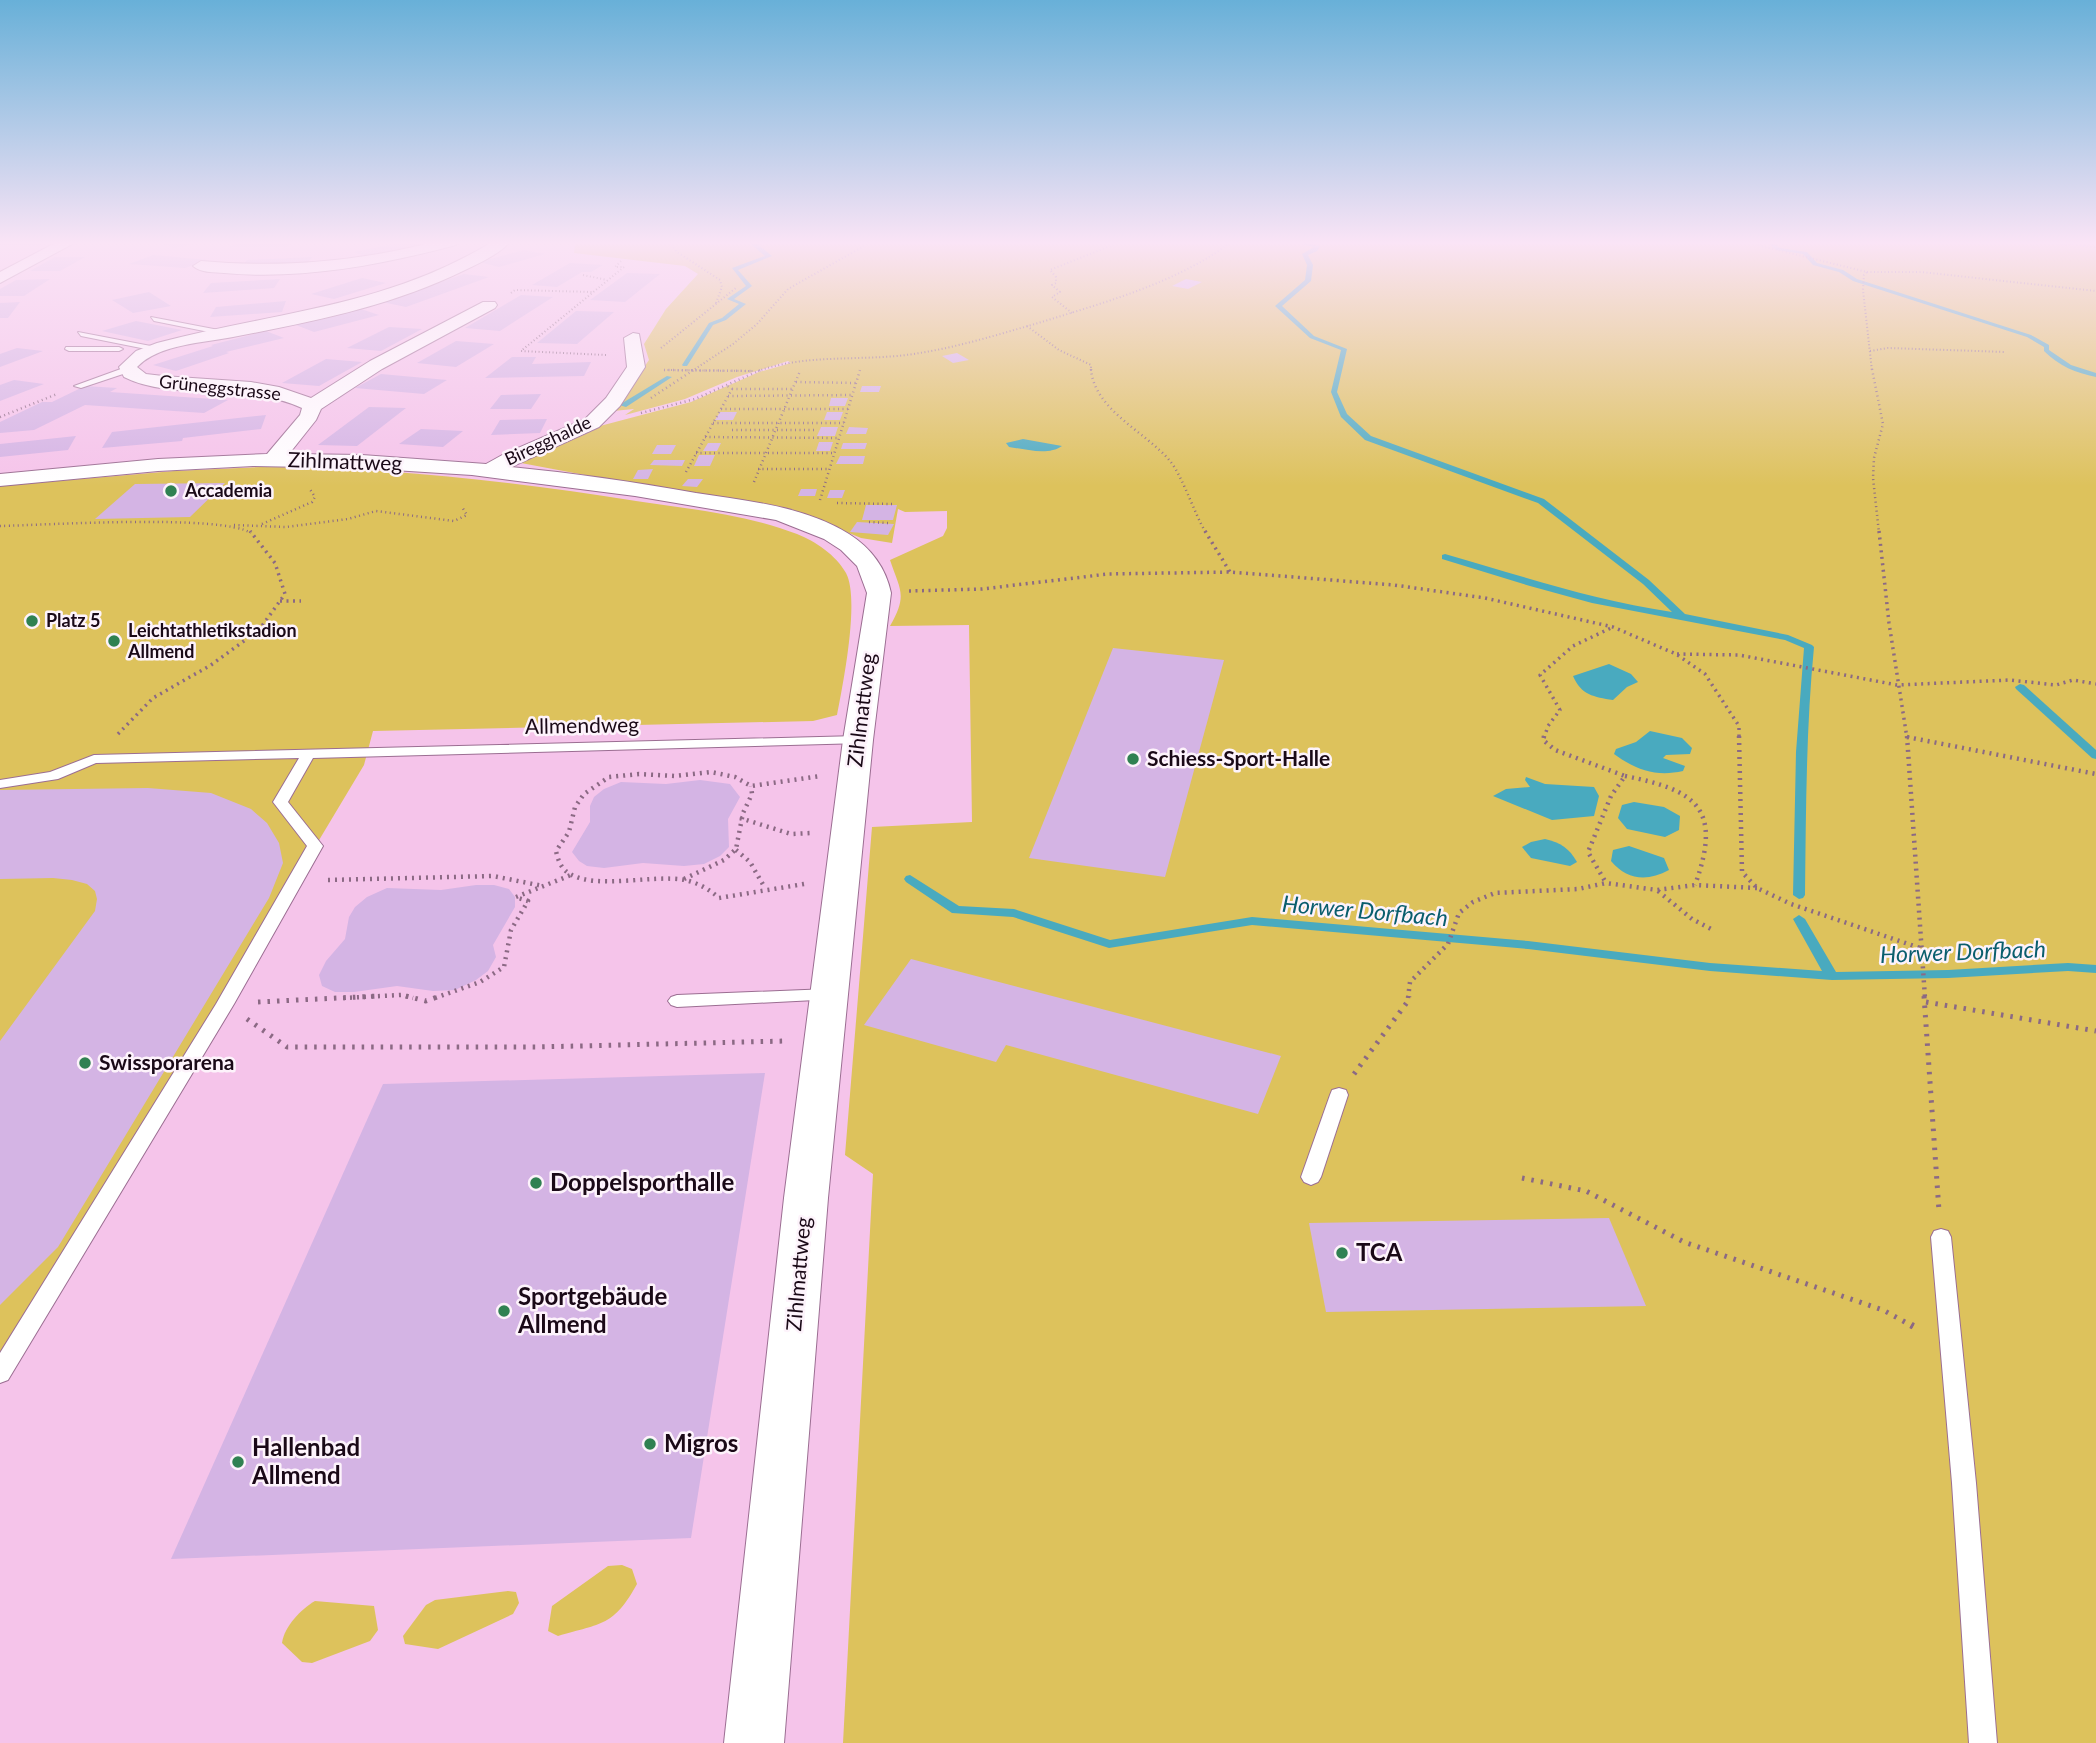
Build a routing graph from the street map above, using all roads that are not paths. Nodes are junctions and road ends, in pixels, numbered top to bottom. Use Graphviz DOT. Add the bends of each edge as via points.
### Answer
graph roads {
  1 [pos="176,323"];
  2 [pos="276,323"];
  3 [pos="454,323"];
  4 [pos="224,333"];
  5 [pos="81,334"];
  6 [pos="633,338"];
  7 [pos="147,348"];
  8 [pos="69,349"];
  9 [pos="129,369"];
  10 [pos="78,386"];
  11 [pos="312,407"];
  12 [pos="273,460"];
  13 [pos="491,470"];
  14 [pos="0,480"];
  15 [pos="858,740"];
  16 [pos="308,754"];
  17 [pos="0,784"];
  18 [pos="677,1001"];
  19 [pos="828,1018"];
  20 [pos="1339,1095"];
  21 [pos="1311,1177"];
  22 [pos="1941,1237"];
  23 [pos="0,1373"];
  24 [pos="754,1743"];
  25 [pos="1983,1743"];
  1 -- 4 [label="lane"];
  2 -- 4 [label="street, Grüneggstrasse"];
  3 -- 11 [label="street" via="376,365"];
  4 -- 7 [label="street, Grüneggstrasse"];
  5 -- 7 [label="lane"];
  6 -- 13 [label="street, Biregghalde" via="636,367 613,402 592,423"];
  7 -- 8 [label="lane"];
  7 -- 9 [label="street, Grüneggstrasse" via="131,361"];
  9 -- 10 [label="lane"];
  9 -- 11 [label="street, Grüneggstrasse" via="142,379 262,390 295,397"];
  11 -- 12 [label="street, Grüneggstrasse"];
  12 -- 13 [label="street, Zihlmattweg" via="340,459"];
  12 -- 14 [label="street, Zihlmattweg"];
  13 -- 15 [label="street, Zihlmattweg" via="752,509 820,527 854,548 870,564 879,593"];
  15 -- 16 [label="lane, Allmendweg"];
  15 -- 19 [label="street, Zihlmattweg"];
  16 -- 17 [label="lane, Allmendweg" via="94,759 53,776"];
  16 -- 23 [label="lane" via="280,802 315,846 225,1004"];
  18 -- 19 [label="lane"];
  19 -- 24 [label="street, Zihlmattweg" via="806,1198"];
  20 -- 21 [label="lane"];
  22 -- 25 [label="lane"];
}
